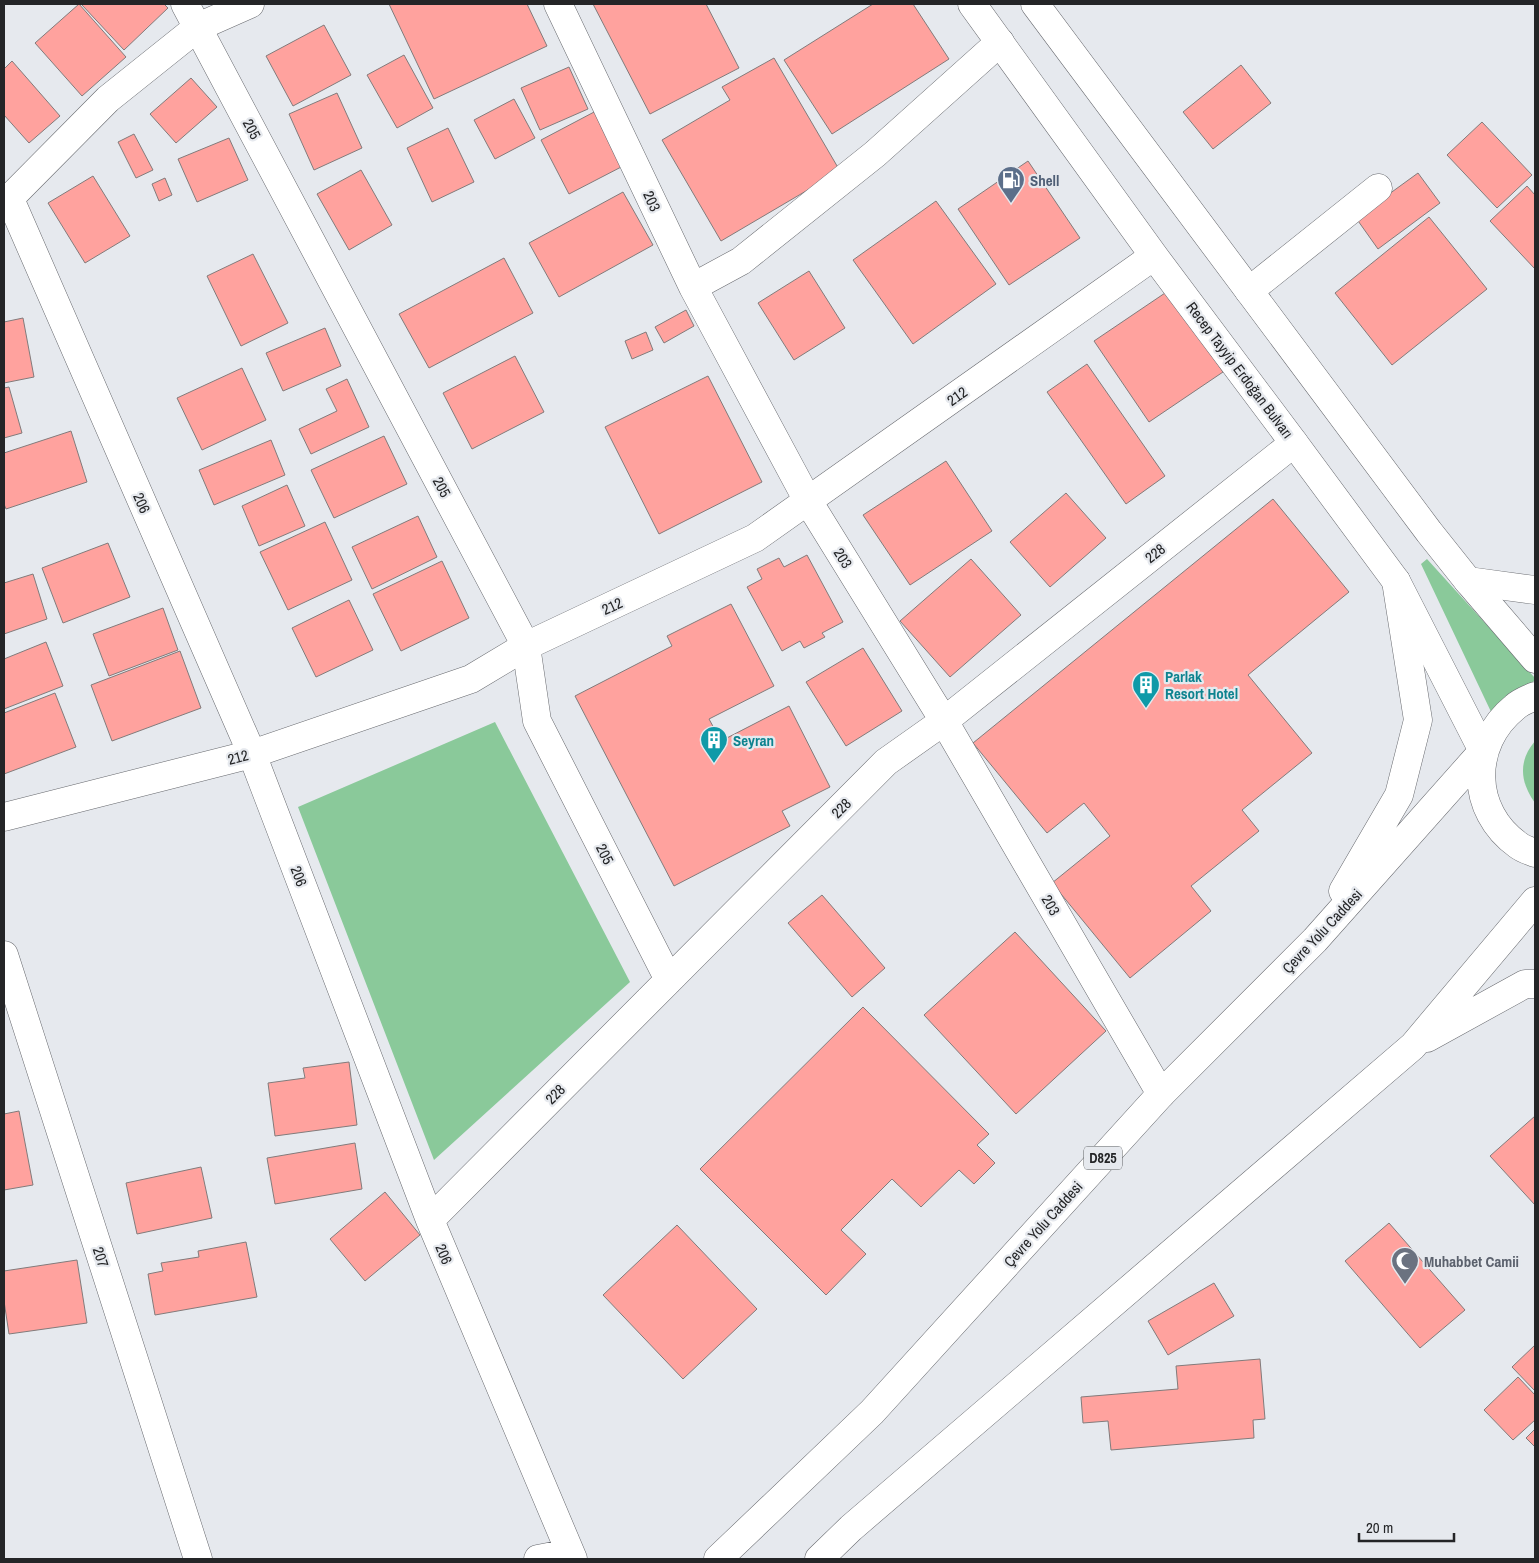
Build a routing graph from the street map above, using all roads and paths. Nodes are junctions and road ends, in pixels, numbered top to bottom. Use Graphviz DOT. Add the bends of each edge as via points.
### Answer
graph roads {
  1 [pos="185,4"];
  2 [pos="250,4"];
  3 [pos="558,4"];
  4 [pos="972,4"];
  5 [pos="1035,4"];
  6 [pos="198,27"];
  7 [pos="1000,42"];
  8 [pos="1378,188"];
  9 [pos="7,202"];
  10 [pos="1154,256"];
  11 [pos="693,287"];
  12 [pos="1249,291"];
  13 [pos="1294,443"];
  14 [pos="808,501"];
  15 [pos="1396,581"];
  16 [pos="1468,581"];
  17 [pos="1535,590"];
  18 [pos="526,646"];
  19 [pos="1535,659"];
  20 [pos="1535,696"];
  21 [pos="944,721"];
  22 [pos="1484,751"];
  23 [pos="252,754"];
  24 [pos="4,817"];
  25 [pos="1535,853"];
  26 [pos="1535,901"];
  27 [pos="1315,940"];
  28 [pos="4,955"];
  29 [pos="669,980"];
  30 [pos="1535,984"];
  31 [pos="1413,1046"];
  32 [pos="1161,1094"];
  33 [pos="430,1220"];
  34 [pos="571,1556"];
  35 [pos="198,1559"];
  36 [pos="538,1559"];
  37 [pos="718,1559"];
  38 [pos="819,1559"];
  1 -- 6 [label="main road, 205"];
  2 -- 6 [label="main road"];
  3 -- 11 [label="main road, 203"];
  4 -- 7 [label="main road, Recep Tayyip Erdoğan Bulvarı"];
  5 -- 12 [label="main road"];
  6 -- 9 [label="main road" via="108,99"];
  6 -- 18 [label="main road, 205"];
  7 -- 10 [label="main road, Recep Tayyip Erdoğan Bulvarı"];
  7 -- 11 [label="main road" via="874,154 741,262"];
  8 -- 12 [label="main road"];
  9 -- 23 [label="main road, 206"];
  10 -- 13 [label="main road, Recep Tayyip Erdoğan Bulvarı"];
  10 -- 14 [label="main road, 212"];
  11 -- 14 [label="main road, 203"];
  12 -- 16 [label="main road"];
  13 -- 15 [label="main road, Recep Tayyip Erdoğan Bulvarı"];
  13 -- 21 [label="main road, 228"];
  14 -- 18 [label="main road, 212" via="755,538"];
  14 -- 21 [label="main road, 203"];
  15 -- 22 [label="main road, Recep Tayyip Erdoğan Bulvarı"];
  15 -- 27 [label="main road" via="1418,720 1399,795"];
  16 -- 17 [label="main road"];
  16 -- 19 [label="main road"];
  18 -- 23 [label="main road, 212" via="471,679"];
  18 -- 29 [label="main road, 205" via="537,721"];
  20 -- 22 [label="main road" via="1516,706 1495,727"];
  21 -- 29 [label="main road, 228" via="886,762"];
  21 -- 32 [label="main road, 203"];
  22 -- 25 [label="main road" via="1480,778 1486,804 1499,828 1518,846"];
  22 -- 27 [label="main road, Çevre Yolu Caddesi / D825"];
  23 -- 24 [label="main road, 212"];
  23 -- 33 [label="main road, 206"];
  26 -- 31 [label="main road"];
  27 -- 32 [label="main road, Çevre Yolu Caddesi / D825"];
  28 -- 35 [label="main road, 207"];
  29 -- 33 [label="main road, 228"];
  30 -- 31 [label="main road" via="1525,984"];
  31 -- 38 [label="main road" via="858,1522"];
  32 -- 37 [label="main road, Çevre Yolu Caddesi / D825" via="872,1412"];
  33 -- 34 [label="main road, 206"];
  34 -- 36 [label="main road"];
}
